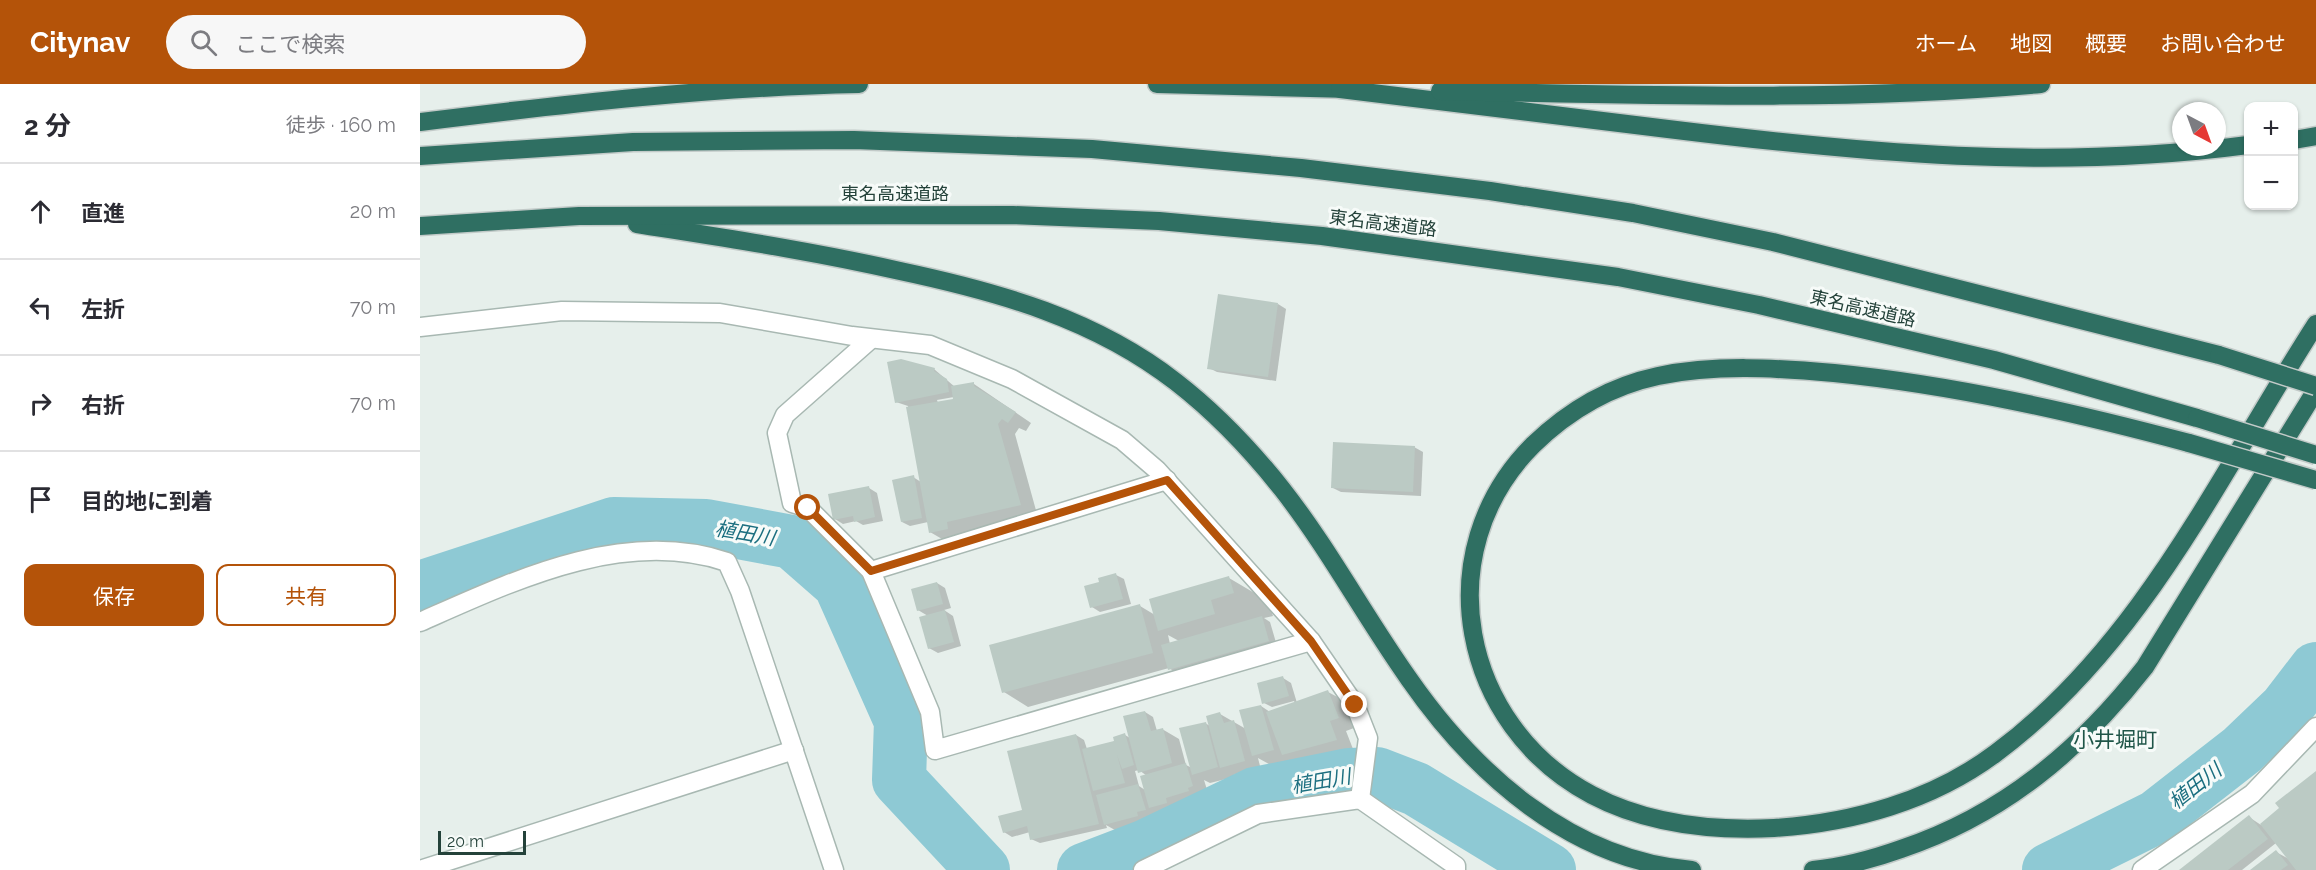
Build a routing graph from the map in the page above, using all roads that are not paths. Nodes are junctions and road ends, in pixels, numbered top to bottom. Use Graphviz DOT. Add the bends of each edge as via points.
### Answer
graph roads {
  1 [pos="859,84"];
  2 [pos="1157,84"];
  3 [pos="2041,84"];
  4 [pos="1340,89"];
  5 [pos="420,122"];
  6 [pos="2316,136"];
  7 [pos="2298,139"];
  8 [pos="2244,146"];
  9 [pos="420,156"];
  10 [pos="579,216"];
  11 [pos="420,226"];
  12 [pos="2316,324"];
  13 [pos="420,327"];
  14 [pos="871,339"];
  15 [pos="2316,388"];
  16 [pos="2316,455"];
  17 [pos="1167,480"];
  18 [pos="2316,480"];
  19 [pos="871,571"];
  20 [pos="420,622"];
  21 [pos="1311,641"];
  22 [pos="2316,727"];
  23 [pos="794,750"];
  24 [pos="1361,793"];
  25 [pos="1459,869"];
  26 [pos="420,870"];
  27 [pos="834,870"];
  28 [pos="1143,870"];
  29 [pos="1692,870"];
  30 [pos="1813,870"];
  31 [pos="2142,870"];
  1 -- 5 [label="highway" via="615,100"];
  2 -- 4 [label="highway"];
  3 -- 4 [label="highway" via="1948,92 1759,96"];
  4 -- 8 [label="highway" via="1772,141 1966,158 2100,158"];
  6 -- 7 [label="highway"];
  9 -- 15 [label="highway, bridge" via="633,142 854,140 1092,149 1301,168 1490,191 1633,213 1773,242 2219,355"];
  10 -- 11 [label="highway, 東名高速道路"];
  10 -- 16 [label="highway, 東名高速道路, bridge" via="1013,215 1159,221 1322,236 1618,277 1759,305 1994,360"];
  10 -- 29 [label="highway" via="857,261 981,288 1088,327 1132,352 1210,409 1283,490 1408,678 1443,725 1481,766 1554,824 1594,844 1639,860"];
  12 -- 18 [label="highway, bridge" via="2164,569 2098,659 2031,726 1992,757 1907,801 1809,826 1759,829 1674,822 1631,812 1590,794 1529,747 1505,716 1486,679 1474,642 1468,602 1471,567 1494,495 1519,459 1574,411 1619,388 1657,376 1747,368 1868,376 2028,404 2189,443"];
  13 -- 14 [label="street" via="562,311 720,313"];
  14 -- 17 [label="street" via="930,345 1012,379 1122,440"];
  14 -- 19 [label="street" via="785,415 777,433 792,502 808,508"];
  15 -- 30 [label="highway" via="2145,667 2084,738 2047,771 1964,824 1876,858"];
  17 -- 19 [label="street"];
  17 -- 21 [label="street"];
  19 -- 21 [label="street" via="930,712 935,750"];
  20 -- 23 [label="street" via="503,585 610,553 699,553 726,562 740,591"];
  21 -- 24 [label="street" via="1355,705 1368,738"];
  22 -- 31 [label="street" via="2252,794"];
  23 -- 26 [label="street"];
  23 -- 27 [label="street"];
  24 -- 25 [label="street"];
  24 -- 28 [label="street" via="1258,814"];
}
